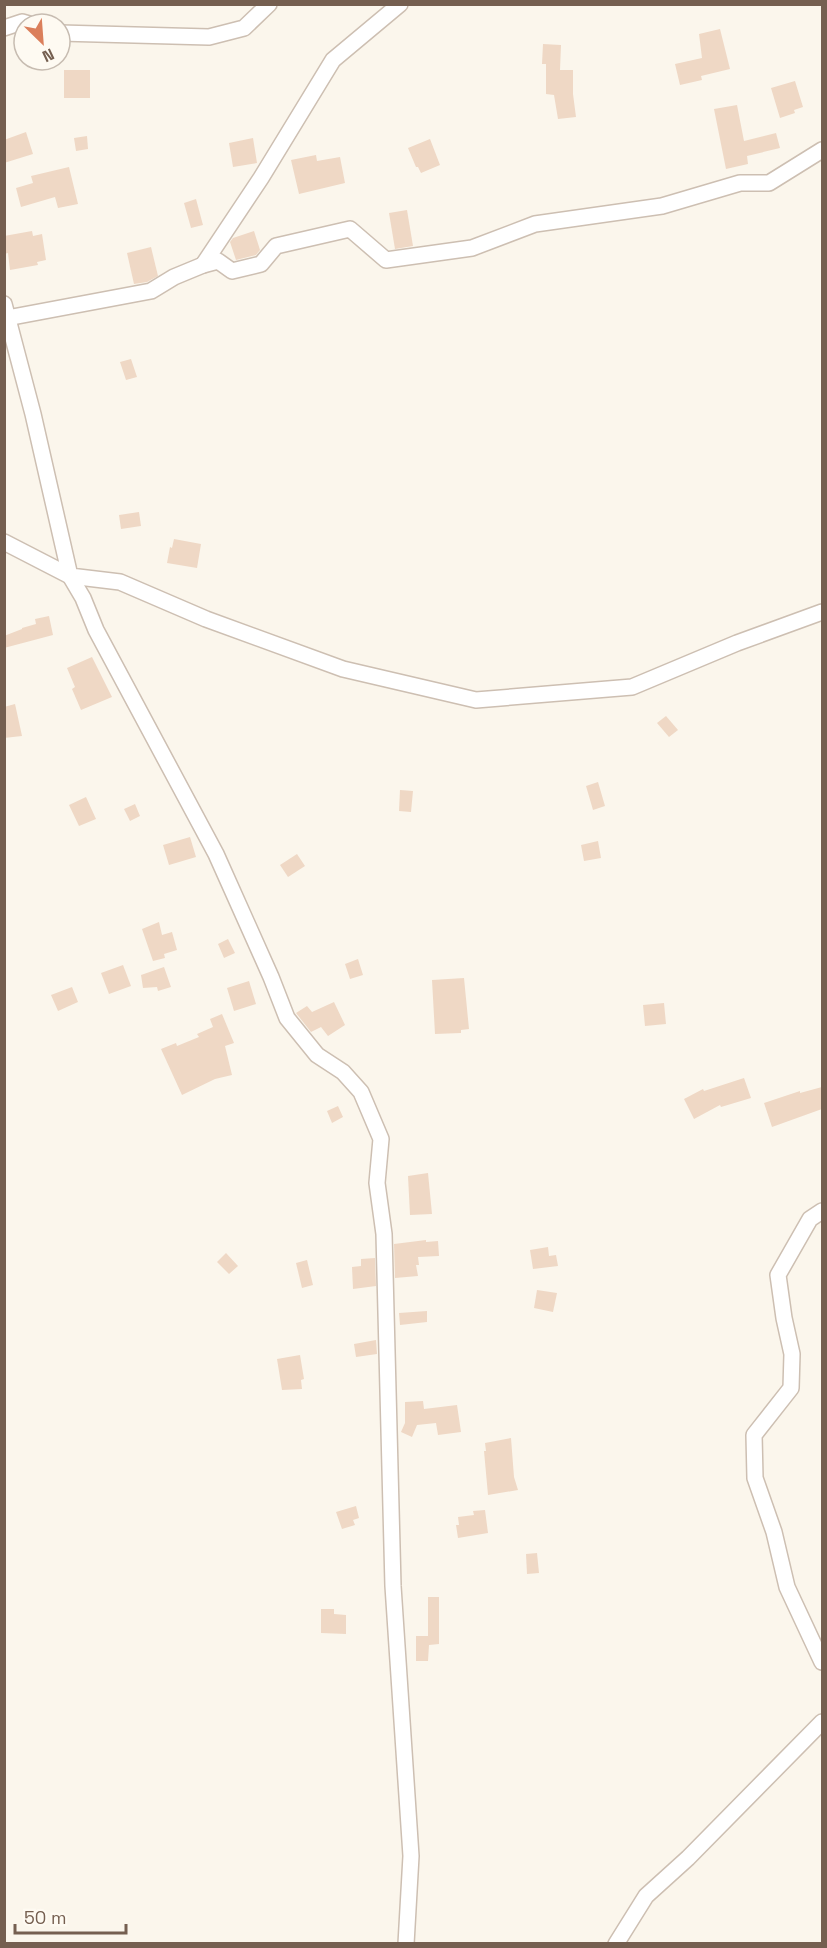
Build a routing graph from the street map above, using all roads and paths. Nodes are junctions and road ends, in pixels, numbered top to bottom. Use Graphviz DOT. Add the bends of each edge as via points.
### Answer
graph roads {
  1 [pos="269,4"];
  2 [pos="400,4"];
  3 [pos="72,33"];
  4 [pos="822,150"];
  5 [pos="203,265"];
  6 [pos="6,311"];
  7 [pos="4,542"];
  8 [pos="69,576"];
  9 [pos="822,612"];
  10 [pos="822,1211"];
  11 [pos="822,1662"];
  12 [pos="822,1722"];
  13 [pos="406,1944"];
  14 [pos="616,1944"];
  1 -- 3 [label="street" via="244,28 209,37"];
  2 -- 5 [label="street" via="333,60"];
  4 -- 5 [label="street" via="769,183 740,183 662,206 535,224 472,248 386,260 350,229 276,246 261,264 232,271 218,261"];
  5 -- 6 [label="street" via="151,291"];
  6 -- 8 [label="street"];
  7 -- 8 [label="street"];
  8 -- 9 [label="street" via="120,582 206,619 343,669 476,700 632,687 737,642"];
  8 -- 13 [label="street" via="216,854 287,1018 317,1055 343,1072 361,1092 381,1139 377,1183 384,1234 393,1586 411,1856"];
  10 -- 11 [label="street" via="810,1219 778,1275 792,1354 791,1388 754,1435 754,1478 774,1532 787,1587"];
  12 -- 14 [label="street" via="646,1896"];
}
